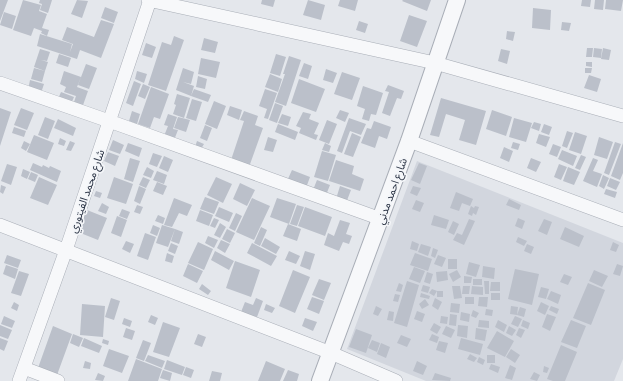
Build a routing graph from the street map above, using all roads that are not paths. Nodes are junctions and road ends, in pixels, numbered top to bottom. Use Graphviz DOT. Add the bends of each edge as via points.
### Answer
graph roads {
  1 [pos="149,0"];
  2 [pos="457,0"];
  3 [pos="434,63"];
  4 [pos="0,83"];
  5 [pos="623,116"];
  6 [pos="109,121"];
  7 [pos="409,141"];
  8 [pos="381,220"];
  9 [pos="623,220"];
  10 [pos="0,225"];
  11 [pos="66,250"];
  12 [pos="331,353"];
  13 [pos="24,368"];
  14 [pos="19,381"];
  15 [pos="58,381"];
  16 [pos="320,381"];
  17 [pos="396,381"];
  1 -- 3 [label="street"];
  1 -- 6 [label="street, شارع محمد الفيتوري"];
  2 -- 3 [label="street, شارع احمد مدني"];
  3 -- 5 [label="street"];
  3 -- 7 [label="street, شارع احمد مدني"];
  4 -- 6 [label="street"];
  6 -- 8 [label="street"];
  6 -- 11 [label="street, شارع محمد الفيتوري"];
  7 -- 8 [label="street, شارع احمد مدني"];
  7 -- 9 [label="street"];
  8 -- 12 [label="street, شارع احمد مدني"];
  10 -- 11 [label="street"];
  11 -- 12 [label="street"];
  11 -- 13 [label="street, شارع محمد الفيتوري"];
  12 -- 16 [label="street, شارع احمد مدني"];
  12 -- 17 [label="street"];
  13 -- 14 [label="street, شارع محمد الفيتوري"];
  13 -- 15 [label="street"];
}
